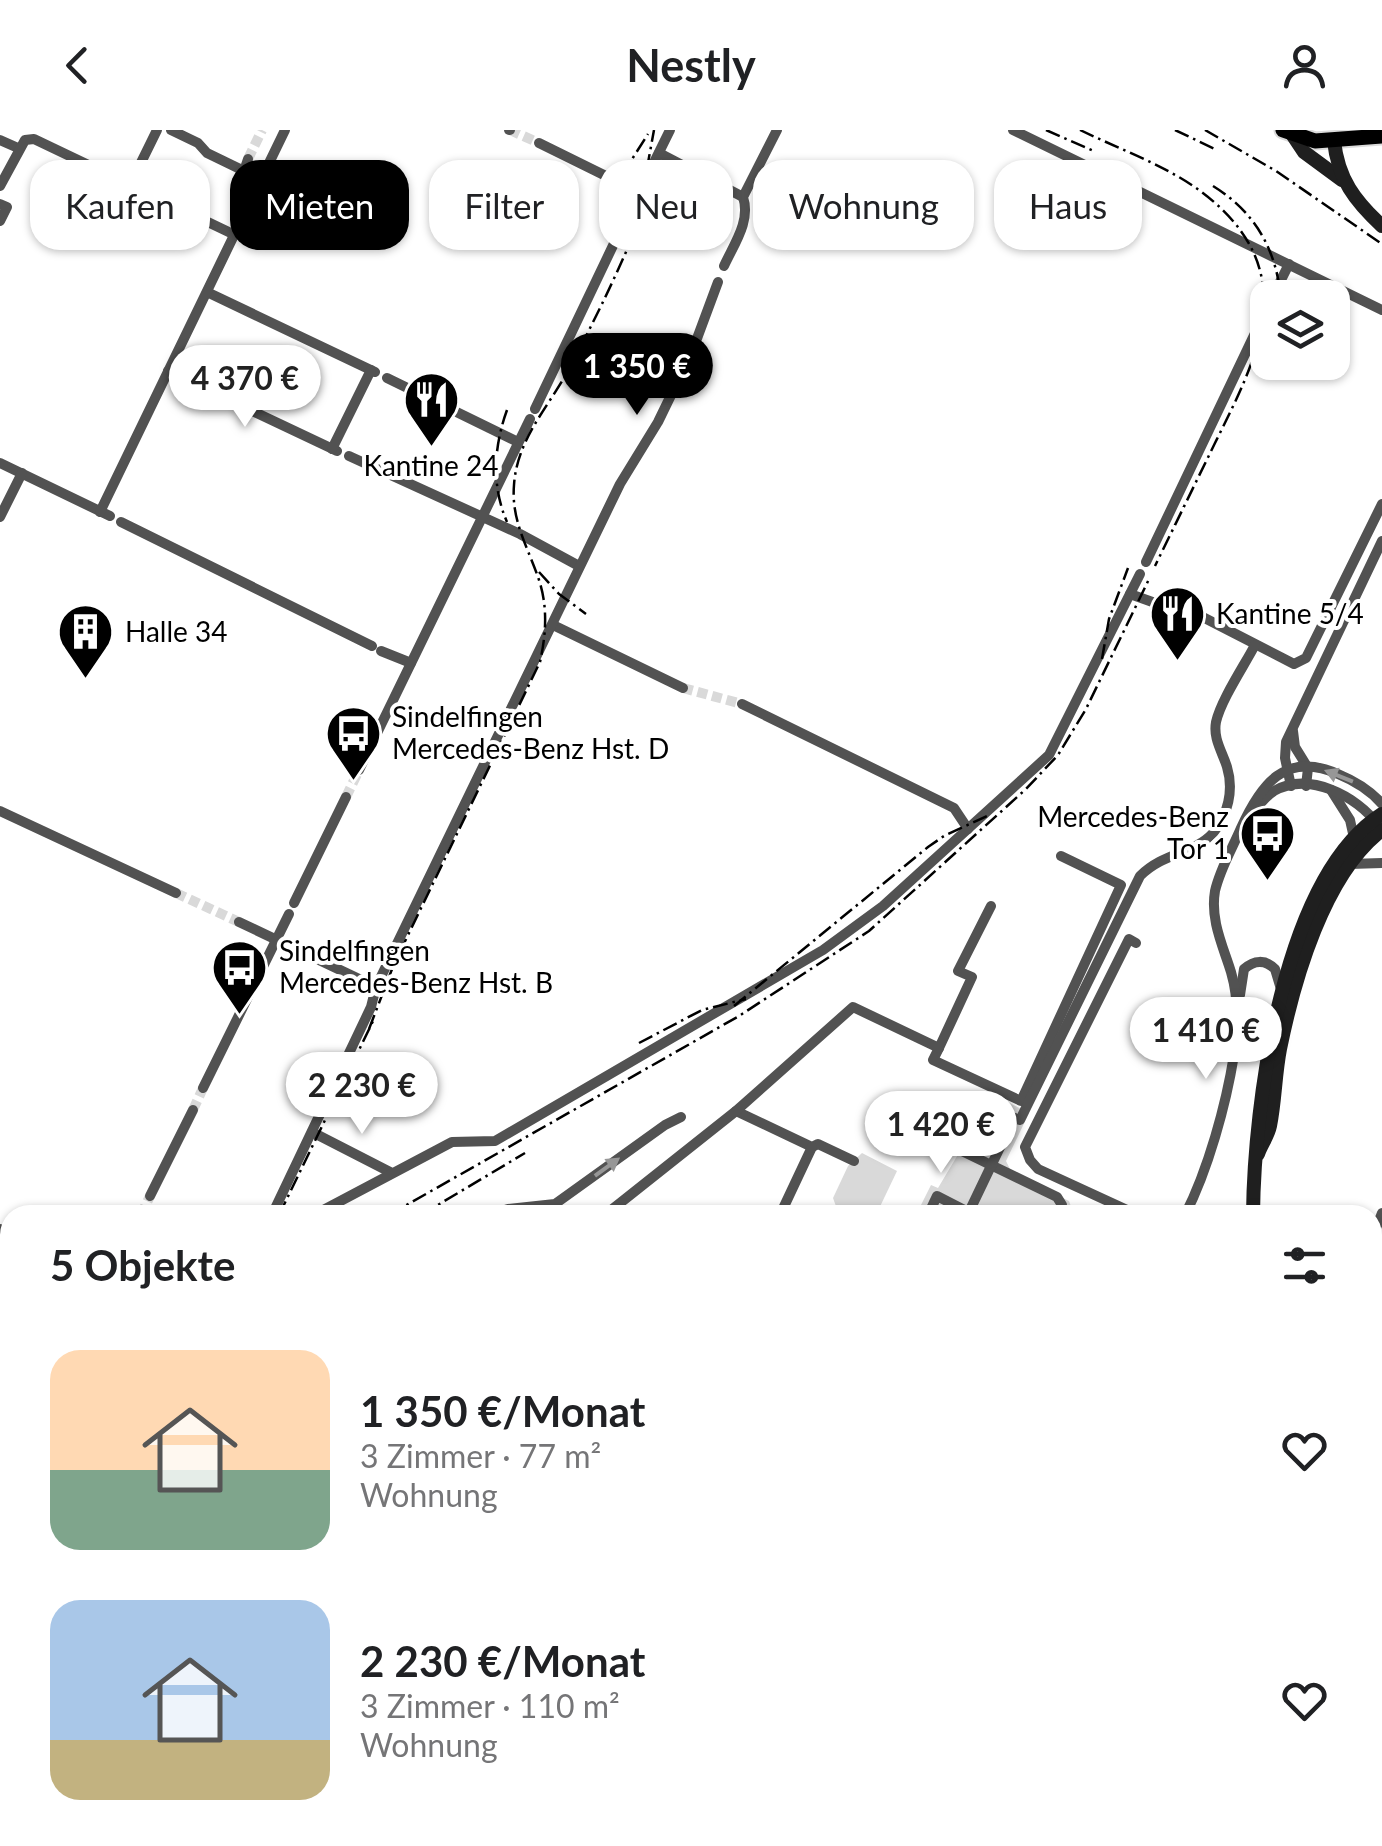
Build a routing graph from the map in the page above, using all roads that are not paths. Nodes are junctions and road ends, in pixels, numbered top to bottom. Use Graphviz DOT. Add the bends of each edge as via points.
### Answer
graph roads {
  1 [pos="157,130"];
  2 [pos="171,130"];
  3 [pos="285,130"];
  4 [pos="670,130"];
  5 [pos="778,130"];
  6 [pos="1013,130"];
  7 [pos="1288,132"];
  8 [pos="1334,136"];
  9 [pos="1382,136"];
  10 [pos="0,140"];
  11 [pos="539,144"];
  12 [pos="18,148"];
  13 [pos="659,152"];
  14 [pos="248,159"];
  15 [pos="79,160"];
  16 [pos="142,160"];
  17 [pos="271,160"];
  18 [pos="655,160"];
  19 [pos="599,173"];
  20 [pos="1343,181"];
  21 [pos="0,186"];
  22 [pos="743,197"];
  23 [pos="3,206"];
  24 [pos="0,220"];
  25 [pos="1382,226"];
  26 [pos="230,246"];
  27 [pos="611,250"];
  28 [pos="1289,264"];
  29 [pos="724,266"];
  30 [pos="1281,280"];
  31 [pos="718,282"];
  32 [pos="208,293"];
  33 [pos="1382,310"];
  34 [pos="1250,343"];
  35 [pos="168,371"];
  36 [pos="387,378"];
  37 [pos="518,442"];
  38 [pos="348,456"];
  39 [pos="1,466"];
  40 [pos="22,474"];
  41 [pos="1382,504"];
  42 [pos="0,517"];
  43 [pos="481,518"];
  44 [pos="121,522"];
  45 [pos="1382,541"];
  46 [pos="1146,562"];
  47 [pos="580,566"];
  48 [pos="1140,574"];
  49 [pos="1130,594"];
  50 [pos="553,626"];
  51 [pos="1255,645"];
  52 [pos="411,663"];
  53 [pos="683,688"];
  54 [pos="742,704"];
  55 [pos="1292,725"];
  56 [pos="1308,768"];
  57 [pos="359,770"];
  58 [pos="1287,770"];
  59 [pos="1292,786"];
  60 [pos="1306,786"];
  61 [pos="1330,790"];
  62 [pos="1368,790"];
  63 [pos="1382,791"];
  64 [pos="346,797"];
  65 [pos="1382,804"];
  66 [pos="0,811"];
  67 [pos="1380,823"];
  68 [pos="968,829"];
  69 [pos="1240,829"];
  70 [pos="1354,838"];
  71 [pos="1061,856"];
  72 [pos="1382,863"];
  73 [pos="1350,864"];
  74 [pos="176,893"];
  75 [pos="991,906"];
  76 [pos="239,922"];
  77 [pos="276,938"];
  78 [pos="1136,943"];
  79 [pos="376,987"];
  80 [pos="1281,994"];
  81 [pos="1237,1000"];
  82 [pos="938,1048"];
  83 [pos="203,1088"];
  84 [pos="989,1105"];
  85 [pos="193,1110"];
  86 [pos="736,1111"];
  87 [pos="681,1117"];
  88 [pos="1014,1118"];
  89 [pos="977,1130"];
  90 [pos="312,1132"];
  91 [pos="1003,1142"];
  92 [pos="812,1147"];
  93 [pos="962,1151"];
  94 [pos="854,1161"];
  95 [pos="994,1166"];
  96 [pos="390,1172"];
  97 [pos="1254,1174"];
  98 [pos="150,1196"];
  99 [pos="277,1205"];
  100 [pos="332,1205"];
  101 [pos="546,1205"];
  102 [pos="618,1205"];
  103 [pos="785,1205"];
  104 [pos="933,1205"];
  105 [pos="954,1205"];
  106 [pos="976,1205"];
  107 [pos="1062,1205"];
  108 [pos="1116,1205"];
  109 [pos="1189,1205"];
  110 [pos="1253,1205"];
  1 -- 16 [label="street"];
  2 -- 14 [label="street" via="240,169"];
  3 -- 17 [label="street"];
  4 -- 13 [label="street"];
  5 -- 22 [label="street"];
  6 -- 28 [label="street"];
  7 -- 8 [label="main road" via="1310,140"];
  7 -- 20 [label="main road"];
  8 -- 9 [label="main road"];
  8 -- 20 [label="main road"];
  10 -- 12 [label="street"];
  11 -- 19 [label="street"];
  12 -- 15 [label="street" via="34,138"];
  12 -- 21 [label="street"];
  13 -- 18 [label="street"];
  13 -- 22 [label="street"];
  20 -- 25 [label="main road"];
  22 -- 29 [label="street" via="745,220"];
  23 -- 24 [label="street"];
  26 -- 32 [label="street"];
  27 -- 37 [label="street"];
  28 -- 30 [label="street"];
  28 -- 33 [label="street"];
  31 -- 47 [label="street" via="692,352"];
  32 -- 35 [label="street"];
  32 -- 35 [label="street" via="373,371 334,450"];
  34 -- 46 [label="street"];
  35 -- 40 [label="street" via="105,514"];
  36 -- 37 [label="street"];
  37 -- 43 [label="street"];
  38 -- 43 [label="street"];
  39 -- 40 [label="street"];
  40 -- 42 [label="street"];
  41 -- 51 [label="street" via="1306,658 1294,664"];
  43 -- 47 [label="street"];
  43 -- 52 [label="street"];
  44 -- 52 [label="street"];
  45 -- 55 [label="street"];
  47 -- 50 [label="street"];
  48 -- 49 [label="street"];
  49 -- 51 [label="street" via="1189,610"];
  49 -- 68 [label="street" via="1048,756"];
  50 -- 53 [label="street"];
  50 -- 79 [label="street"];
  51 -- 88 [label="street" via="1216,721 1228,769 1227,811 1212,834 1153,862 1140,876 1020,1120"];
  52 -- 57 [label="street"];
  54 -- 68 [label="street" via="954,808"];
  55 -- 56 [label="street"];
  55 -- 58 [label="street"];
  56 -- 58 [label="street"];
  56 -- 60 [label="street"];
  62 -- 56 [label="street, one-way" via="1334,772"];
  58 -- 59 [label="street"];
  58 -- 69 [label="street" via="1260,790"];
  59 -- 60 [label="street"];
  59 -- 69 [label="street" via="1266,796"];
  60 -- 61 [label="street"];
  61 -- 67 [label="street" via="1355,800"];
  61 -- 70 [label="street"];
  62 -- 63 [label="street"];
  62 -- 65 [label="street"];
  64 -- 77 [label="street"];
  66 -- 74 [label="street"];
  67 -- 70 [label="main road"];
  67 -- 73 [label="main road"];
  68 -- 96 [label="street" via="882,906 809,958 495,1141 452,1142"];
  69 -- 81 [label="street" via="1221,873 1214,914"];
  70 -- 80 [label="main road" via="1319,894"];
  71 -- 82 [label="street" via="1122,885 1021,1101 933,1060"];
  72 -- 73 [label="street"];
  73 -- 97 [label="main road" via="1324,911 1298,983 1279,1054 1270,1127"];
  75 -- 82 [label="street" via="958,971 972,977"];
  76 -- 77 [label="street"];
  77 -- 79 [label="street"];
  77 -- 83 [label="street"];
  78 -- 108 [label="street" via="1129,939 1067,1075 1025,1147 1038,1169"];
  79 -- 90 [label="street"];
  80 -- 81 [label="street" via="1275,969 1256,962 1244,970"];
  80 -- 97 [label="main road" via="1263,1077"];
  81 -- 109 [label="street" via="1234,1057"];
  82 -- 86 [label="street" via="853,1007"];
  84 -- 88 [label="street"];
  85 -- 98 [label="street"];
  86 -- 92 [label="street"];
  86 -- 102 [label="street"];
  101 -- 87 [label="street, one-way"];
  88 -- 91 [label="street"];
  89 -- 91 [label="street"];
  90 -- 96 [label="street"];
  90 -- 99 [label="street"];
  91 -- 95 [label="street"];
  92 -- 94 [label="street"];
  92 -- 103 [label="street"];
  93 -- 95 [label="street"];
  95 -- 106 [label="street"];
  95 -- 107 [label="street"];
  96 -- 100 [label="street"];
  97 -- 110 [label="main road"];
  104 -- 105 [label="street" via="937,1196"];
}
